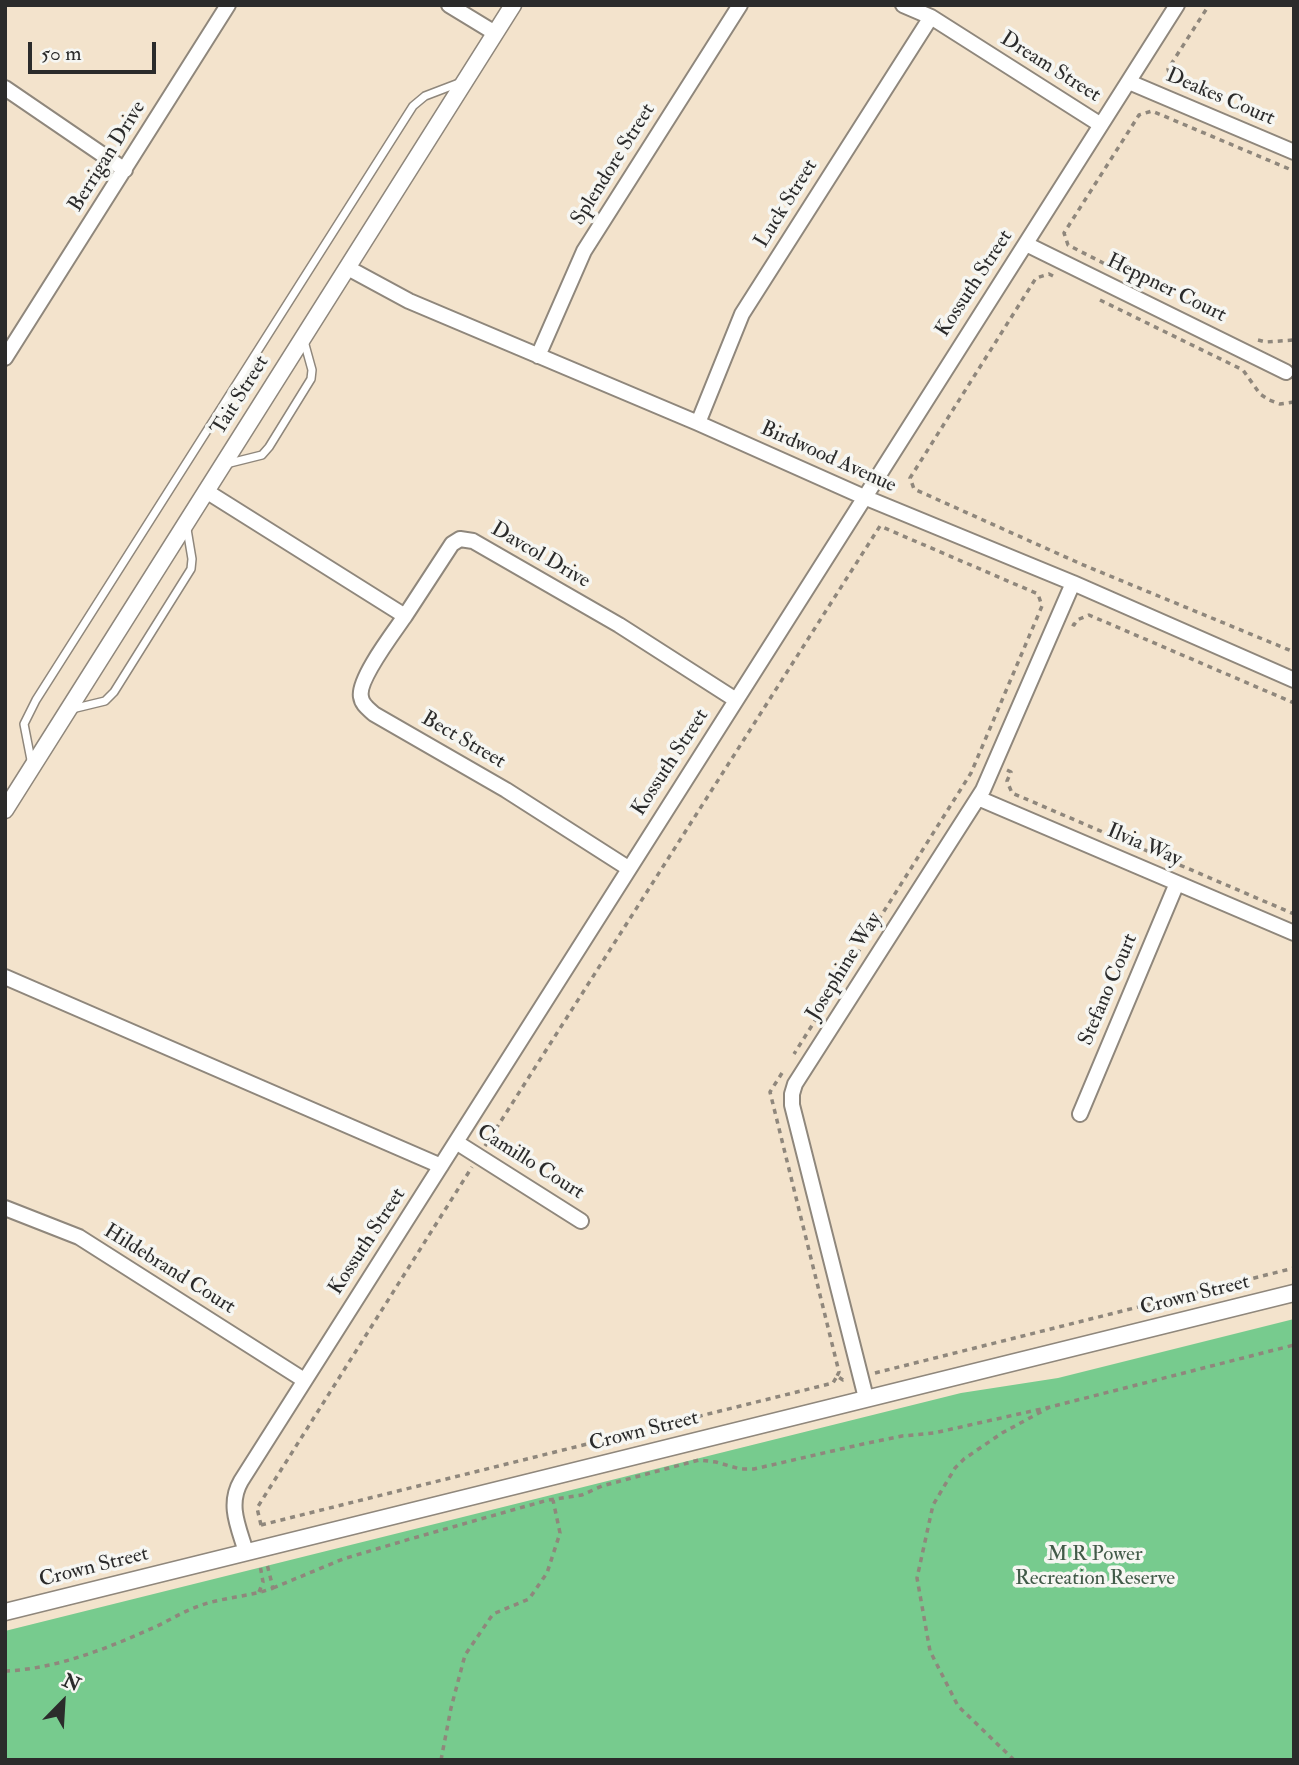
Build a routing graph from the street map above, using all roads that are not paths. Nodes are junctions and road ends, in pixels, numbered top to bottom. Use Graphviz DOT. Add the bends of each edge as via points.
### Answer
graph roads {
  1 [pos="228,5"];
  2 [pos="449,5"];
  3 [pos="513,5"];
  4 [pos="740,5"];
  5 [pos="903,5"];
  6 [pos="1177,5"];
  7 [pos="931,17"];
  8 [pos="495,33"];
  9 [pos="464,82"];
  10 [pos="1129,82"];
  11 [pos="5,88"];
  12 [pos="1101,125"];
  13 [pos="1294,152"];
  14 [pos="125,170"];
  15 [pos="1027,244"];
  16 [pos="348,268"];
  17 [pos="304,337"];
  18 [pos="10,340"];
  19 [pos="538,356"];
  20 [pos="5,358"];
  21 [pos="1286,372"];
  22 [pos="698,423"];
  23 [pos="222,466"];
  24 [pos="206,491"];
  25 [pos="864,497"];
  26 [pos="187,522"];
  27 [pos="1073,583"];
  28 [pos="405,616"];
  29 [pos="1294,680"];
  30 [pos="736,700"];
  31 [pos="65,713"];
  32 [pos="32,765"];
  33 [pos="978,798"];
  34 [pos="8,799"];
  35 [pos="628,868"];
  36 [pos="1177,883"];
  37 [pos="1294,933"];
  38 [pos="5,977"];
  39 [pos="1080,1114"];
  40 [pos="456,1142"];
  41 [pos="441,1166"];
  42 [pos="5,1208"];
  43 [pos="581,1220"];
  44 [pos="1294,1293"];
  45 [pos="304,1380"];
  46 [pos="866,1398"];
  47 [pos="256,1550"];
  48 [pos="5,1612"];
  1 -- 14 [label="street, Berrigan Drive"];
  2 -- 8 [label="street"];
  3 -- 8 [label="street, Tait Street"];
  4 -- 19 [label="street, Splendore Street" via="584,251"];
  5 -- 7 [label="street, Dream Street"];
  6 -- 10 [label="street, Kossuth Street"];
  7 -- 12 [label="street, Dream Street"];
  7 -- 22 [label="street, Luck Street" via="742,314"];
  8 -- 9 [label="street, Tait Street"];
  9 -- 16 [label="street, Tait Street"];
  9 -- 32 [label="lane" via="431,93 413,106 36,700 24,724"];
  10 -- 12 [label="street, Kossuth Street"];
  10 -- 13 [label="street, Deakes Court"];
  11 -- 14 [label="street"];
  12 -- 15 [label="street, Kossuth Street"];
  14 -- 18 [label="street, Berrigan Drive"];
  15 -- 21 [label="street, Heppner Court"];
  15 -- 25 [label="street, Kossuth Street"];
  16 -- 17 [label="street, Tait Street"];
  16 -- 19 [label="street, Birdwood Avenue" via="409,301"];
  17 -- 23 [label="street, Tait Street"];
  17 -- 23 [label="lane" via="311,379 269,447 262,455"];
  18 -- 20 [label="street, Berrigan Drive"];
  19 -- 22 [label="street, Birdwood Avenue"];
  22 -- 25 [label="street, Birdwood Avenue"];
  23 -- 24 [label="street, Tait Street"];
  24 -- 26 [label="street, Tait Street"];
  24 -- 28 [label="street"];
  25 -- 27 [label="street, Birdwood Avenue"];
  25 -- 30 [label="street, Kossuth Street"];
  26 -- 31 [label="street, Tait Street"];
  26 -- 31 [label="lane" via="191,569 114,692 105,701"];
  27 -- 29 [label="street, Birdwood Avenue"];
  27 -- 33 [label="street, Josephine Way"];
  28 -- 30 [label="street, Davcol Drive" via="448,549 458,540 468,539 619,625"];
  28 -- 35 [label="street, Bect Street" via="364,680 363,704"];
  30 -- 35 [label="street, Kossuth Street"];
  31 -- 32 [label="street, Tait Street"];
  32 -- 34 [label="street, Tait Street"];
  33 -- 36 [label="street, Ilvia Way"];
  33 -- 46 [label="street, Josephine Way" via="792,1094"];
  35 -- 40 [label="street, Kossuth Street"];
  36 -- 37 [label="street, Ilvia Way"];
  36 -- 39 [label="street, Stefano Court"];
  38 -- 41 [label="street"];
  40 -- 41 [label="street, Kossuth Street"];
  40 -- 43 [label="street, Camillo Court"];
  41 -- 45 [label="street, Kossuth Street"];
  42 -- 45 [label="street, Hildebrand Court" via="79,1237"];
  44 -- 46 [label="street, Crown Street"];
  45 -- 47 [label="street, Kossuth Street" via="235,1492 240,1530"];
  46 -- 47 [label="street, Crown Street"];
  47 -- 48 [label="street, Crown Street"];
}
